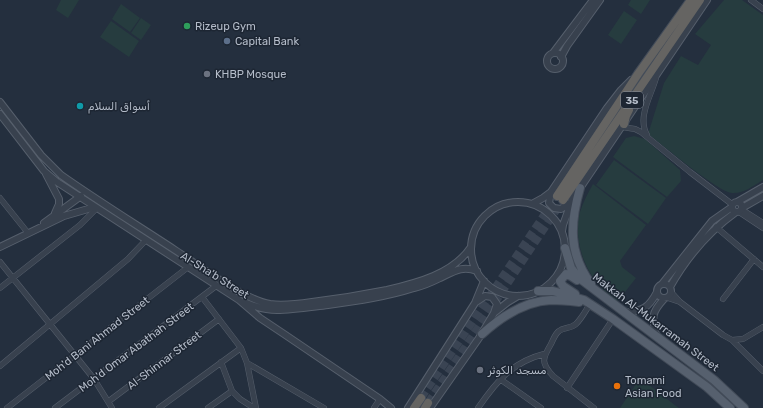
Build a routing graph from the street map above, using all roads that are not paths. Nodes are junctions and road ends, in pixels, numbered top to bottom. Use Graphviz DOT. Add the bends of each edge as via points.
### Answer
graph roads {
  1 [pos="594,0"];
  2 [pos="600,0"];
  3 [pos="691,0"];
  4 [pos="700,0"];
  5 [pos="707,0"];
  6 [pos="751,0"];
  7 [pos="763,9"];
  8 [pos="553,53"];
  9 [pos="561,57"];
  10 [pos="652,76"];
  11 [pos="0,102"];
  12 [pos="0,114"];
  13 [pos="623,126"];
  14 [pos="650,139"];
  15 [pos="44,171"];
  16 [pos="763,187"];
  17 [pos="580,188"];
  18 [pos="86,192"];
  19 [pos="557,196"];
  20 [pos="763,196"];
  21 [pos="80,197"];
  22 [pos="0,199"];
  23 [pos="572,200"];
  24 [pos="532,204"];
  25 [pos="96,208"];
  26 [pos="737,208"];
  27 [pos="54,215"];
  28 [pos="763,223"];
  29 [pos="40,227"];
  30 [pos="716,228"];
  31 [pos="763,228"];
  32 [pos="28,233"];
  33 [pos="562,233"];
  34 [pos="146,240"];
  35 [pos="0,247"];
  36 [pos="471,247"];
  37 [pos="565,248"];
  38 [pos="176,250"];
  39 [pos="171,257"];
  40 [pos="754,259"];
  41 [pos="0,262"];
  42 [pos="763,267"];
  43 [pos="187,268"];
  44 [pos="477,271"];
  45 [pos="13,278"];
  46 [pos="484,281"];
  47 [pos="662,284"];
  48 [pos="216,286"];
  49 [pos="0,288"];
  50 [pos="671,290"];
  51 [pos="538,291"];
  52 [pos="597,291"];
  53 [pos="656,292"];
  54 [pos="522,296"];
  55 [pos="202,297"];
  56 [pos="666,298"];
  57 [pos="239,300"];
  58 [pos="723,300"];
  59 [pos="587,302"];
  60 [pos="611,302"];
  61 [pos="680,302"];
  62 [pos="475,303"];
  63 [pos="625,313"];
  64 [pos="494,314"];
  65 [pos="219,319"];
  66 [pos="613,319"];
  67 [pos="50,324"];
  68 [pos="763,327"];
  69 [pos="482,334"];
  70 [pos="656,335"];
  71 [pos="732,340"];
  72 [pos="241,348"];
  73 [pos="544,354"];
  74 [pos="75,355"];
  75 [pos="221,362"];
  76 [pos="247,362"];
  77 [pos="0,366"];
  78 [pos="763,371"];
  79 [pos="94,379"];
  80 [pos="500,379"];
  81 [pos="567,388"];
  82 [pos="232,391"];
  83 [pos="380,399"];
  84 [pos="108,401"];
  85 [pos="426,404"];
  86 [pos="537,407"];
  87 [pos="7,408"];
  88 [pos="56,408"];
  89 [pos="112,408"];
  90 [pos="159,408"];
  91 [pos="208,408"];
  92 [pos="255,408"];
  93 [pos="324,408"];
  94 [pos="374,408"];
  95 [pos="391,408"];
  96 [pos="408,408"];
  97 [pos="414,408"];
  98 [pos="478,408"];
  99 [pos="594,408"];
  100 [pos="730,408"];
  101 [pos="744,408"];
  1 -- 8 [label="street"];
  2 -- 9 [label="street"];
  3 -- 19 [label="highway, 35"];
  4 -- 10 [label="highway, 35"];
  5 -- 10 [label="street"];
  6 -- 7 [label="street"];
  8 -- 9 [label="street"];
  8 -- 9 [label="street" via="547,60 552,68 561,66"];
  10 -- 13 [label="highway" via="626,116"];
  10 -- 14 [label="street" via="643,119 645,131"];
  10 -- 19 [label="highway, 35"];
  11 -- 18 [label="street, Al-Sha'b Street" via="51,166"];
  12 -- 15 [label="street, Al-Sha'b Street"];
  13 -- 14 [label="street" via="635,128"];
  13 -- 17 [label="street"];
  14 -- 26 [label="street"];
  15 -- 21 [label="street, Al-Sha'b Street"];
  15 -- 27 [label="street" via="59,199"];
  16 -- 26 [label="street"];
  17 -- 23 [label="street"];
  17 -- 52 [label="main road" via="572,228 576,257"];
  18 -- 21 [label="street"];
  18 -- 38 [label="street, Al-Sha'b Street"];
  19 -- 23 [label="street" via="549,203 558,210"];
  19 -- 24 [label="street" via="543,198"];
  20 -- 26 [label="street"];
  21 -- 25 [label="street, Al-Sha'b Street"];
  21 -- 27 [label="street"];
  22 -- 32 [label="street"];
  23 -- 33 [label="street"];
  24 -- 33 [label="street" via="551,215"];
  24 -- 36 [label="street" via="510,202 492,209 478,224"];
  25 -- 29 [label="street" via="71,213"];
  25 -- 34 [label="street, Al-Sha'b Street"];
  25 -- 45 [label="street" via="80,225"];
  26 -- 28 [label="street"];
  26 -- 30 [label="street"];
  26 -- 31 [label="street"];
  26 -- 47 [label="street" via="712,221"];
  27 -- 29 [label="street"];
  29 -- 32 [label="street"];
  30 -- 40 [label="street"];
  30 -- 50 [label="street" via="680,271"];
  32 -- 35 [label="street"];
  33 -- 37 [label="street"];
  34 -- 39 [label="street, Al-Sha'b Street"];
  34 -- 67 [label="street" via="128,259"];
  36 -- 38 [label="street, Al-Sha'b Street" via="454,265 407,285 351,297 287,305 269,304 252,299"];
  36 -- 44 [label="street" via="472,261"];
  37 -- 51 [label="street" via="558,274"];
  37 -- 52 [label="main road, Makkah Al-Mukarramah Street" via="574,273"];
  38 -- 39 [label="street" via="176,255"];
  39 -- 43 [label="street, Al-Sha'b Street"];
  40 -- 42 [label="street"];
  40 -- 58 [label="street"];
  41 -- 45 [label="street"];
  43 -- 48 [label="street, Al-Sha'b Street"];
  43 -- 74 [label="street, Moh'd Bani Ahmad Street"];
  44 -- 46 [label="street"];
  44 -- 57 [label="street, Al-Sha'b Street" via="462,268 406,290 319,306 276,310 257,307"];
  45 -- 49 [label="street"];
  45 -- 67 [label="street"];
  46 -- 54 [label="street" via="501,293"];
  46 -- 62 [label="street"];
  47 -- 50 [label="street" via="666,284"];
  47 -- 53 [label="street"];
  48 -- 55 [label="street, Moh'd Omar Abathah Street"];
  48 -- 57 [label="street, Al-Sha'b Street"];
  50 -- 56 [label="street"];
  50 -- 61 [label="street"];
  51 -- 54 [label="street"];
  51 -- 59 [label="main road, Makkah Al-Mukarramah Street" via="553,291"];
  52 -- 60 [label="main road, Makkah Al-Mukarramah Street"];
  53 -- 56 [label="street" via="659,297"];
  53 -- 63 [label="street" via="645,309"];
  54 -- 64 [label="street" via="517,296"];
  55 -- 65 [label="street"];
  55 -- 79 [label="street, Moh'd Omar Abathah Street"];
  56 -- 61 [label="street"];
  56 -- 70 [label="street" via="655,308 653,314"];
  57 -- 83 [label="street, Al-Sha'b Street" via="272,326"];
  59 -- 60 [label="main road" via="561,284 564,275 571,276"];
  59 -- 66 [label="main road, Makkah Al-Mukarramah Street"];
  59 -- 69 [label="main road" via="536,301 505,316"];
  59 -- 73 [label="street" via="576,324 558,332"];
  60 -- 63 [label="main road, Makkah Al-Mukarramah Street"];
  61 -- 71 [label="street"];
  62 -- 64 [label="street" via="485,296 492,297 497,304"];
  62 -- 96 [label="street"];
  63 -- 70 [label="main road, Makkah Al-Mukarramah Street"];
  64 -- 69 [label="street"];
  65 -- 72 [label="street"];
  65 -- 84 [label="street, Al-Shinnar Street"];
  66 -- 81 [label="street"];
  66 -- 100 [label="main road, Makkah Al-Mukarramah Street" via="707,387"];
  67 -- 74 [label="street"];
  67 -- 77 [label="street"];
  68 -- 71 [label="street" via="743,339"];
  69 -- 85 [label="street"];
  70 -- 101 [label="main road, Makkah Al-Mukarramah Street" via="714,380"];
  71 -- 78 [label="street"];
  72 -- 75 [label="street"];
  72 -- 76 [label="street"];
  73 -- 80 [label="street" via="525,361"];
  73 -- 81 [label="street" via="549,371"];
  74 -- 79 [label="street"];
  74 -- 87 [label="street, Moh'd Bani Ahmad Street"];
  75 -- 82 [label="street"];
  75 -- 90 [label="street"];
  76 -- 92 [label="street"];
  76 -- 93 [label="street"];
  79 -- 84 [label="street"];
  79 -- 88 [label="street, Moh'd Omar Abathah Street"];
  80 -- 86 [label="street"];
  80 -- 98 [label="street"];
  81 -- 99 [label="street"];
  82 -- 91 [label="street"];
  82 -- 92 [label="street"];
  83 -- 94 [label="street"];
  83 -- 95 [label="street, Al-Sha'b Street"];
  84 -- 89 [label="street"];
  85 -- 97 [label="highway"];
}
